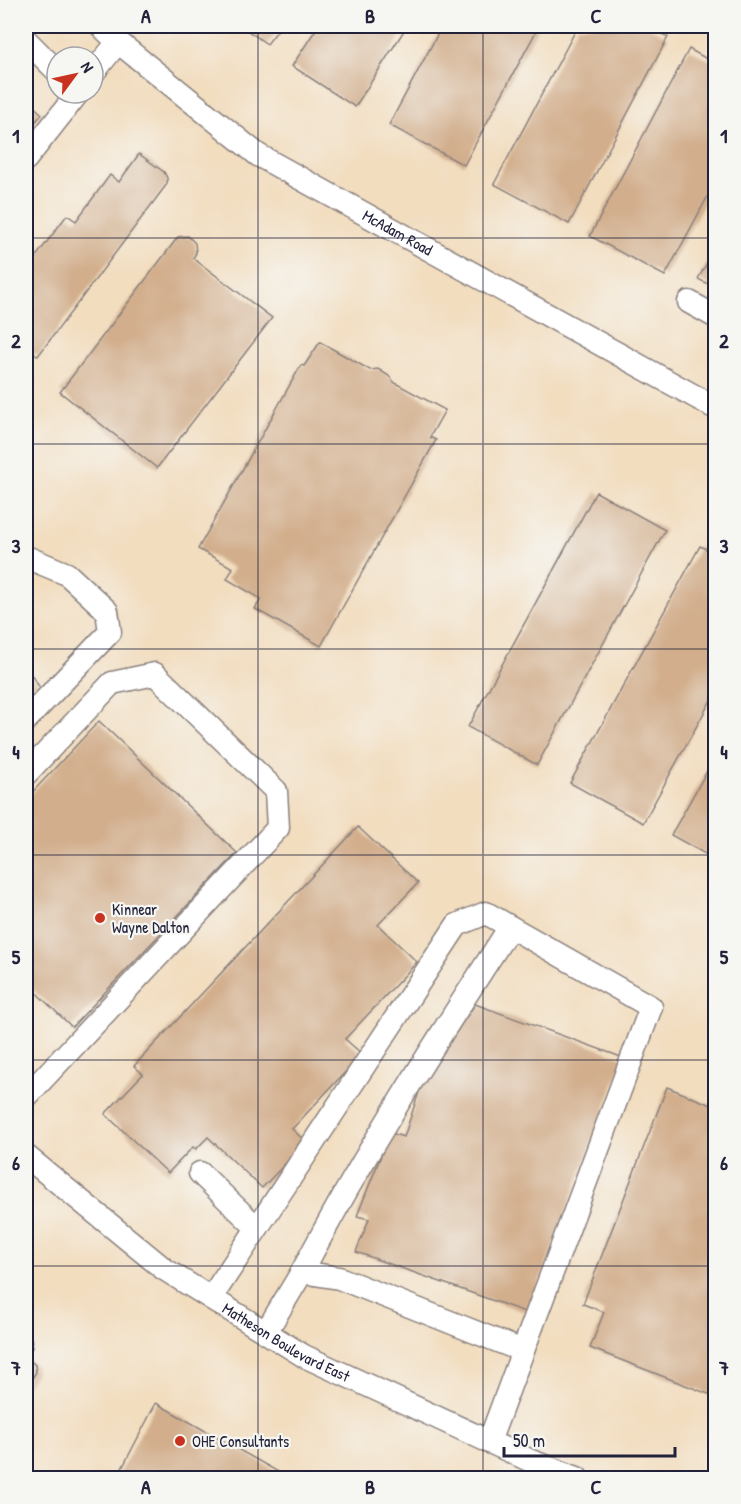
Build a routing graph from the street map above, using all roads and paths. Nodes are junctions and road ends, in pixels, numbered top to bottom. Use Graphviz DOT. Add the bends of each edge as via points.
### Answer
graph roads {
  1 [pos="111,32"];
  2 [pos="26,40"];
  3 [pos="45,58"];
  4 [pos="69,105"];
  5 [pos="26,159"];
  6 [pos="689,302"];
  7 [pos="716,317"];
  8 [pos="716,408"];
  9 [pos="26,557"];
  10 [pos="26,720"];
  11 [pos="26,774"];
  12 [pos="510,927"];
  13 [pos="26,1097"];
  14 [pos="26,1156"];
  15 [pos="200,1173"];
  16 [pos="257,1228"];
  17 [pos="302,1272"];
  18 [pos="211,1298"];
  19 [pos="266,1332"];
  20 [pos="523,1351"];
  21 [pos="489,1442"];
  22 [pos="578,1479"];
  1 -- 8 [label="street, McAdam Road" via="258,155"];
  2 -- 3 [label="street"];
  4 -- 5 [label="street"];
  6 -- 7 [label="street"];
  9 -- 10 [label="street" via="67,574 107,611 110,632"];
  11 -- 13 [label="street" via="112,683 155,674 276,791 278,828"];
  12 -- 16 [label="street" via="486,913 457,925"];
  12 -- 17 [label="street" via="413,1078"];
  12 -- 20 [label="street" via="651,1007"];
  14 -- 18 [label="street, Matheson Boulevard East" via="164,1269"];
  15 -- 16 [label="street"];
  16 -- 18 [label="street"];
  17 -- 19 [label="street"];
  17 -- 20 [label="street" via="339,1278"];
  18 -- 19 [label="street, Matheson Boulevard East"];
  19 -- 21 [label="street, Matheson Boulevard East" via="304,1356"];
  20 -- 21 [label="street"];
  21 -- 22 [label="street, Matheson Boulevard East"];
}
